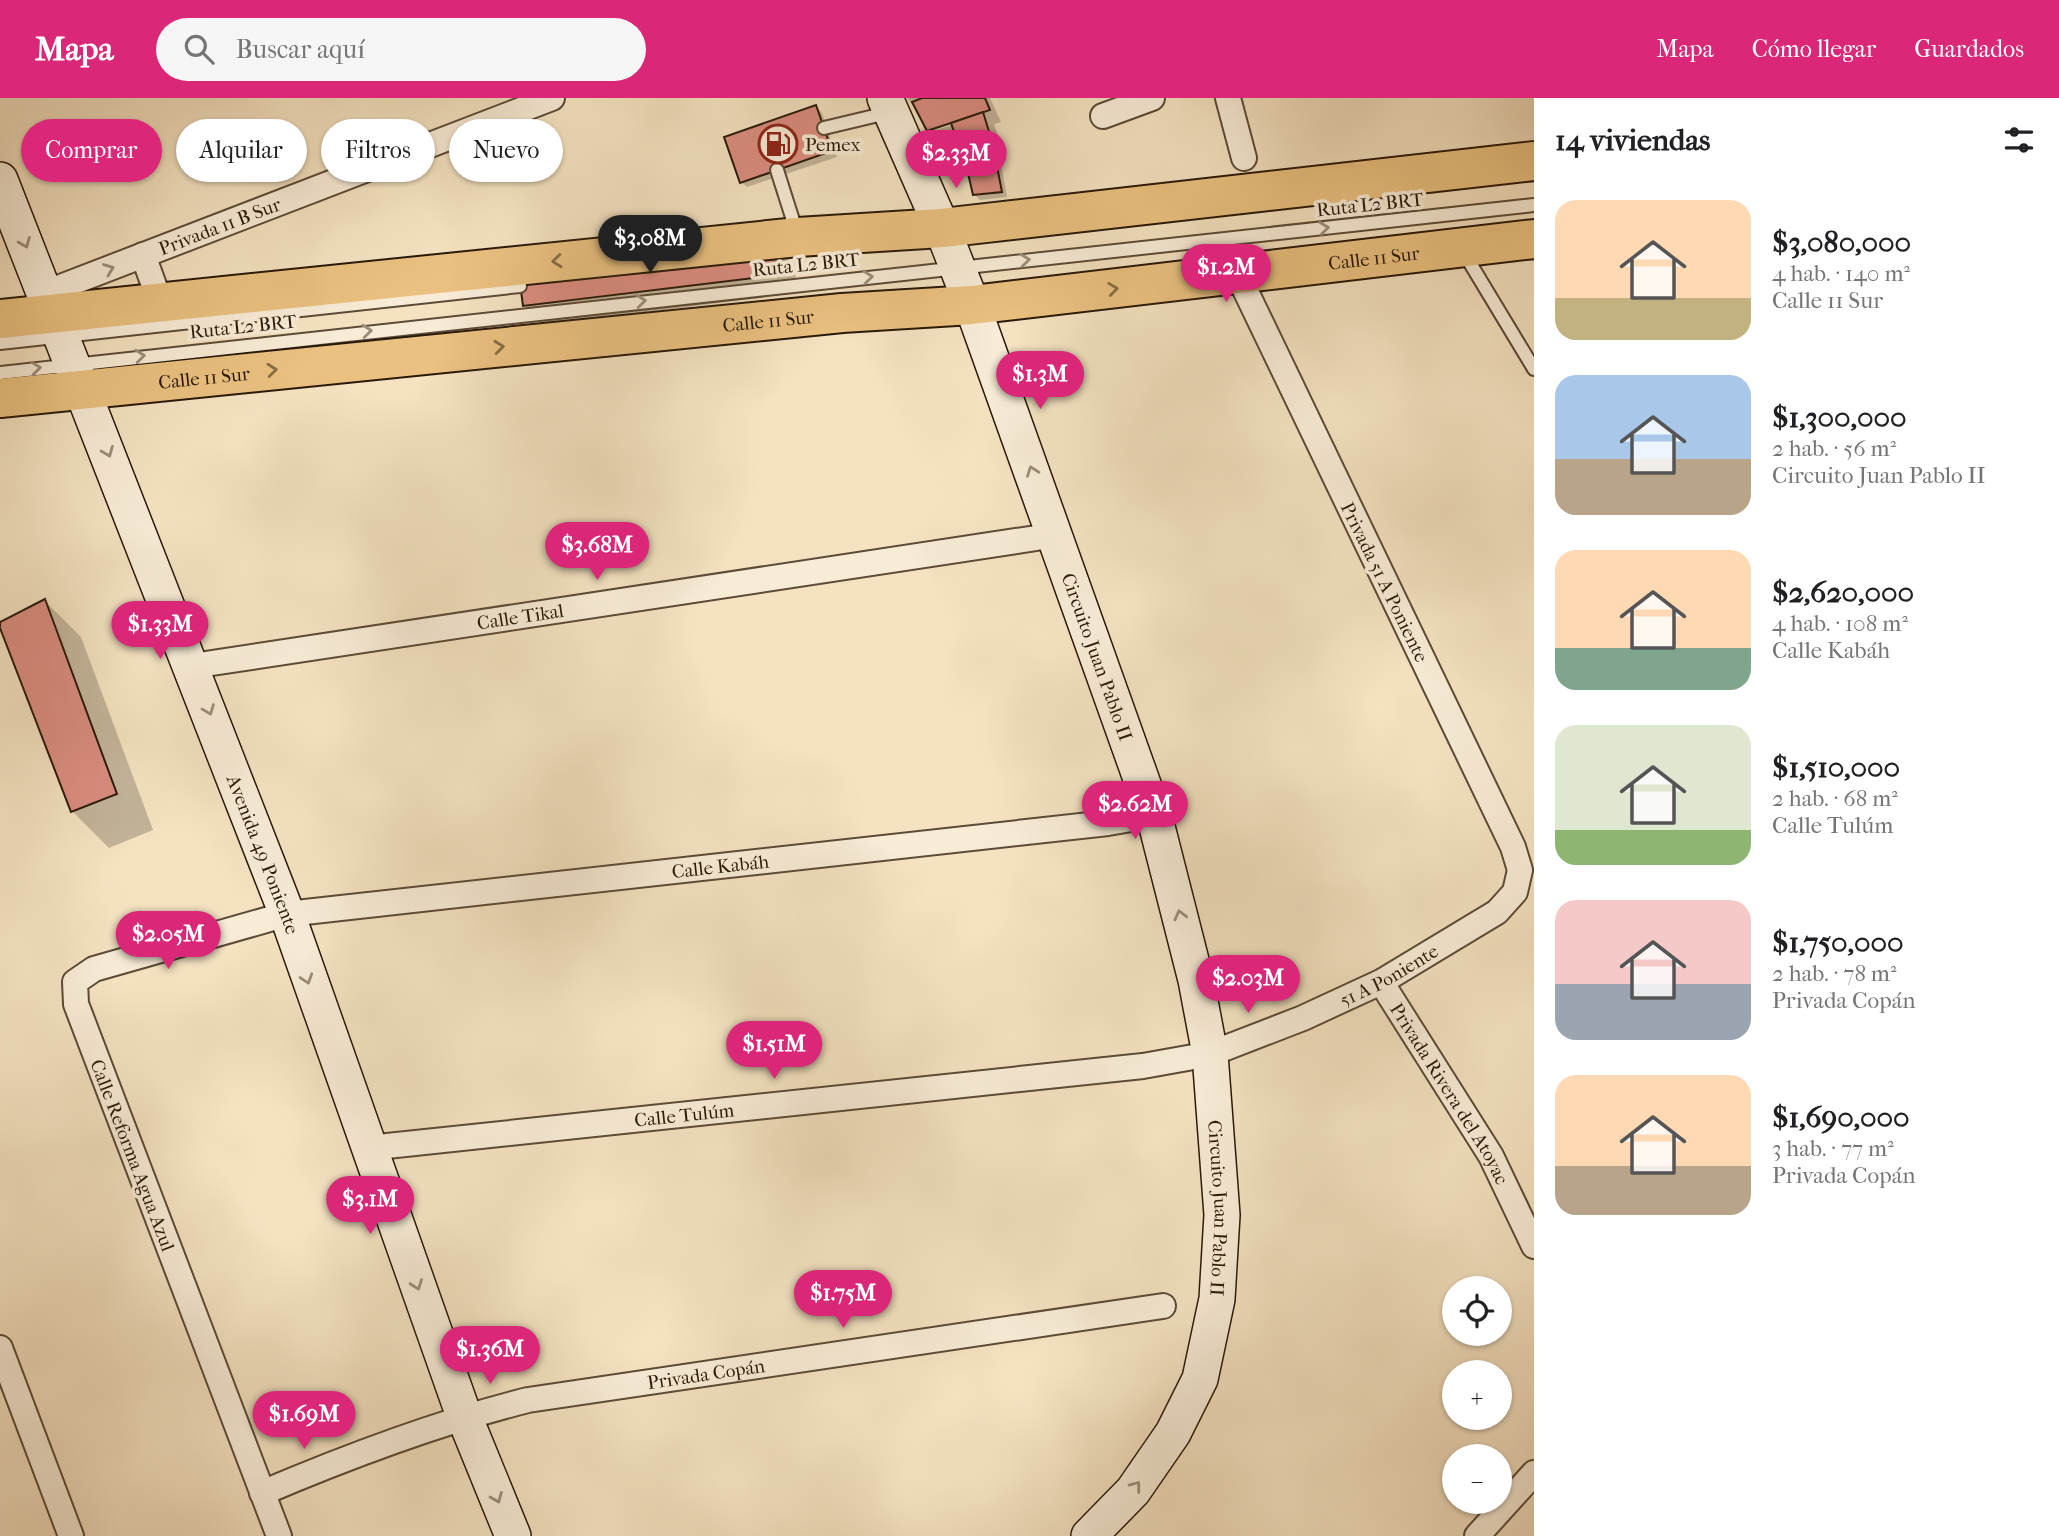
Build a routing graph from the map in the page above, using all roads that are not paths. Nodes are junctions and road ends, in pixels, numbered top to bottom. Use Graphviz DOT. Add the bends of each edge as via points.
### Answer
graph roads {
  1 [pos="552,98"];
  2 [pos="1152,98"];
  3 [pos="1228,98"];
  4 [pos="888,105"];
  5 [pos="1103,116"];
  6 [pos="824,128"];
  7 [pos="1244,158"];
  8 [pos="1534,161"];
  9 [pos="777,170"];
  10 [pos="1534,174"];
  11 [pos="0,180"];
  12 [pos="1302,201"];
  13 [pos="1534,205"];
  14 [pos="798,237"];
  15 [pos="1534,239"];
  16 [pos="948,245"];
  17 [pos="1460,247"];
  18 [pos="143,256"];
  19 [pos="1238,275"];
  20 [pos="520,286"];
  21 [pos="160,302"];
  22 [pos="972,305"];
  23 [pos="0,319"];
  24 [pos="63,339"];
  25 [pos="0,343"];
  26 [pos="1534,369"];
  27 [pos="0,373"];
  28 [pos="0,397"];
  29 [pos="1056,535"];
  30 [pos="192,666"];
  31 [pos="1154,815"];
  32 [pos="1516,892"];
  33 [pos="286,914"];
  34 [pos="1381,982"];
  35 [pos="1210,1054"];
  36 [pos="368,1148"];
  37 [pos="1534,1246"];
  38 [pos="1163,1306"];
  39 [pos="0,1348"];
  40 [pos="6,1378"];
  41 [pos="464,1416"];
  42 [pos="1534,1473"];
  43 [pos="262,1493"];
  44 [pos="71,1536"];
  45 [pos="279,1536"];
  46 [pos="513,1536"];
  47 [pos="1089,1536"];
  48 [pos="1477,1536"];
  1 -- 18 [label="street, Privada 11 B Sur"];
  2 -- 5 [label="street"];
  3 -- 7 [label="street"];
  4 -- 6 [label="lane"];
  4 -- 16 [label="main road, Circuito Juan Pablo II"];
  8 -- 16 [label="main road, Calle 11 Sur"];
  9 -- 14 [label="lane"];
  10 -- 12 [label="lane, Ruta L2 BRT"];
  11 -- 24 [label="main road, Avenida 49 Poniente, one-way"];
  16 -- 13 [label="lane, Ruta L2 BRT, one-way"];
  14 -- 16 [label="main road, Calle 11 Sur"];
  14 -- 21 [label="main road, Calle 11 Sur, one-way"];
  15 -- 17 [label="main road, Calle 11 Sur"];
  16 -- 22 [label="main road, Circuito Juan Pablo II"];
  24 -- 16 [label="lane, Ruta L2 BRT, one-way"];
  17 -- 19 [label="main road, Calle 11 Sur"];
  17 -- 26 [label="lane"];
  18 -- 21 [label="street"];
  24 -- 18 [label="street, Privada 11 B Sur, one-way"];
  22 -- 19 [label="main road, Calle 11 Sur, one-way"];
  19 -- 32 [label="street, Privada 51 A Poniente" via="1513,847 1520,870"];
  20 -- 24 [label="lane, Ruta L2 BRT"];
  21 -- 24 [label="main road, Calle 11 Sur"];
  24 -- 22 [label="main road, Calle 11 Sur, one-way"];
  29 -- 22 [label="main road, Circuito Juan Pablo II, one-way"];
  23 -- 24 [label="main road, Calle 11 Sur"];
  24 -- 25 [label="lane, Ruta L2 BRT"];
  27 -- 24 [label="lane, Ruta L2 BRT, one-way"];
  24 -- 28 [label="main road, Calle 11 Sur"];
  24 -- 30 [label="main road, Avenida 49 Poniente, one-way"];
  29 -- 30 [label="street, Calle Tikal"];
  29 -- 31 [label="main road, Circuito Juan Pablo II"];
  30 -- 33 [label="main road, Avenida 49 Poniente, one-way"];
  31 -- 33 [label="street, Calle Kabáh"];
  35 -- 31 [label="main road, Circuito Juan Pablo II, one-way"];
  32 -- 34 [label="street, 51 A Poniente" via="1497,912"];
  33 -- 36 [label="main road, Avenida 49 Poniente, one-way"];
  33 -- 43 [label="street, Calle Reforma Agua Azul" via="94,969 75,982 76,1004"];
  34 -- 35 [label="street, 51 A Poniente"];
  34 -- 37 [label="street, Privada Rivera del Atoyac" via="1491,1156"];
  35 -- 36 [label="street, Calle Tulúm" via="1130,1067"];
  47 -- 35 [label="main road, Circuito Juan Pablo II, one-way" via="1133,1491 1173,1433 1200,1380 1217,1299 1222,1215"];
  36 -- 41 [label="main road, Avenida 49 Poniente, one-way"];
  38 -- 41 [label="street, Privada Copán" via="528,1400"];
  39 -- 40 [label="street"];
  40 -- 44 [label="street"];
  41 -- 43 [label="street, Privada Copán" via="364,1450"];
  41 -- 46 [label="main road, Avenida 49 Poniente, one-way"];
  42 -- 48 [label="street"];
  43 -- 45 [label="street, Calle Reforma Agua Azul"];
}
